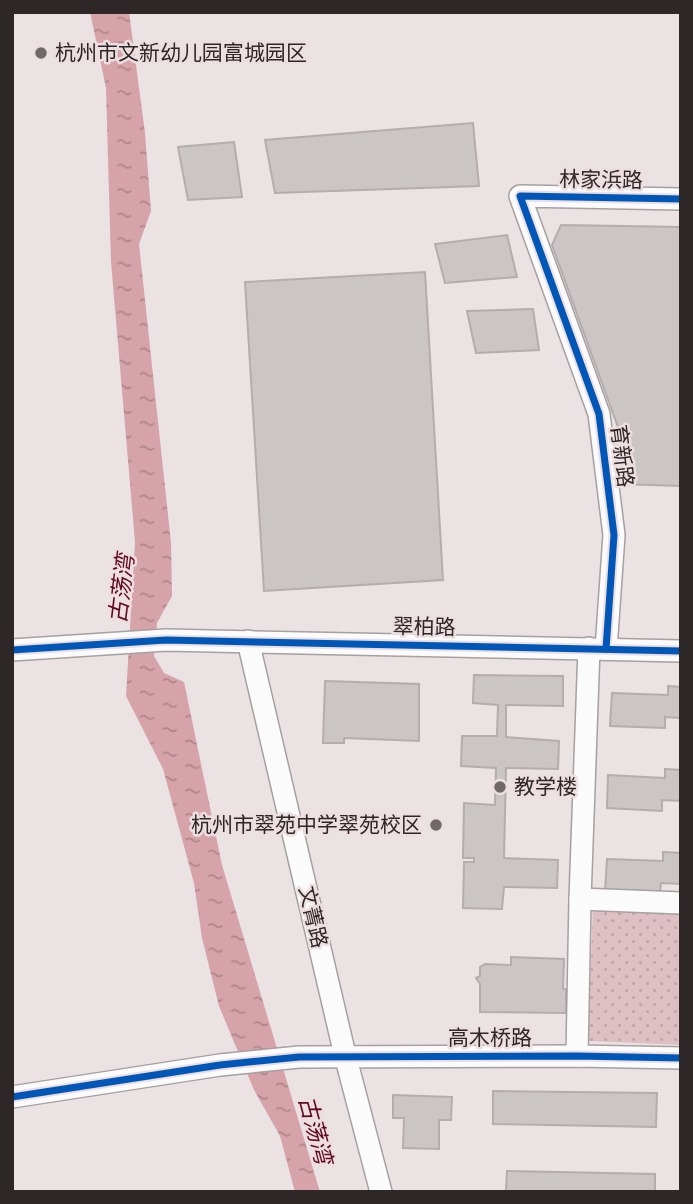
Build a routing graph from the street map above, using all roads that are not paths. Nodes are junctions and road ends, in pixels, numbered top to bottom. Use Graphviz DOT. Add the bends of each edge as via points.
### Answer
graph roads {
  1 [pos="520,196"];
  2 [pos="681,199"];
  3 [pos="248,641"];
  4 [pos="598,649"];
  5 [pos="12,650"];
  6 [pos="681,650"];
  7 [pos="580,899"];
  8 [pos="681,903"];
  9 [pos="345,1055"];
  10 [pos="577,1056"];
  11 [pos="681,1058"];
  12 [pos="12,1097"];
  13 [pos="381,1192"];
  1 -- 2 [label="street, 林家浜路"];
  1 -- 4 [label="street, 育新路" via="599,414 614,535"];
  3 -- 4 [label="street, 翠柏路"];
  3 -- 5 [label="street, 翠柏路" via="166,640"];
  3 -- 9 [label="street, 文菁路"];
  4 -- 6 [label="street, 翠柏路"];
  4 -- 7 [label="street, 育新路"];
  7 -- 8 [label="street"];
  7 -- 10 [label="street, 育新路"];
  9 -- 10 [label="street, 高木桥路"];
  9 -- 12 [label="street, 高木桥路" via="220,1065"];
  9 -- 13 [label="street, 文菁路"];
  10 -- 11 [label="street, 高木桥路"];
}
